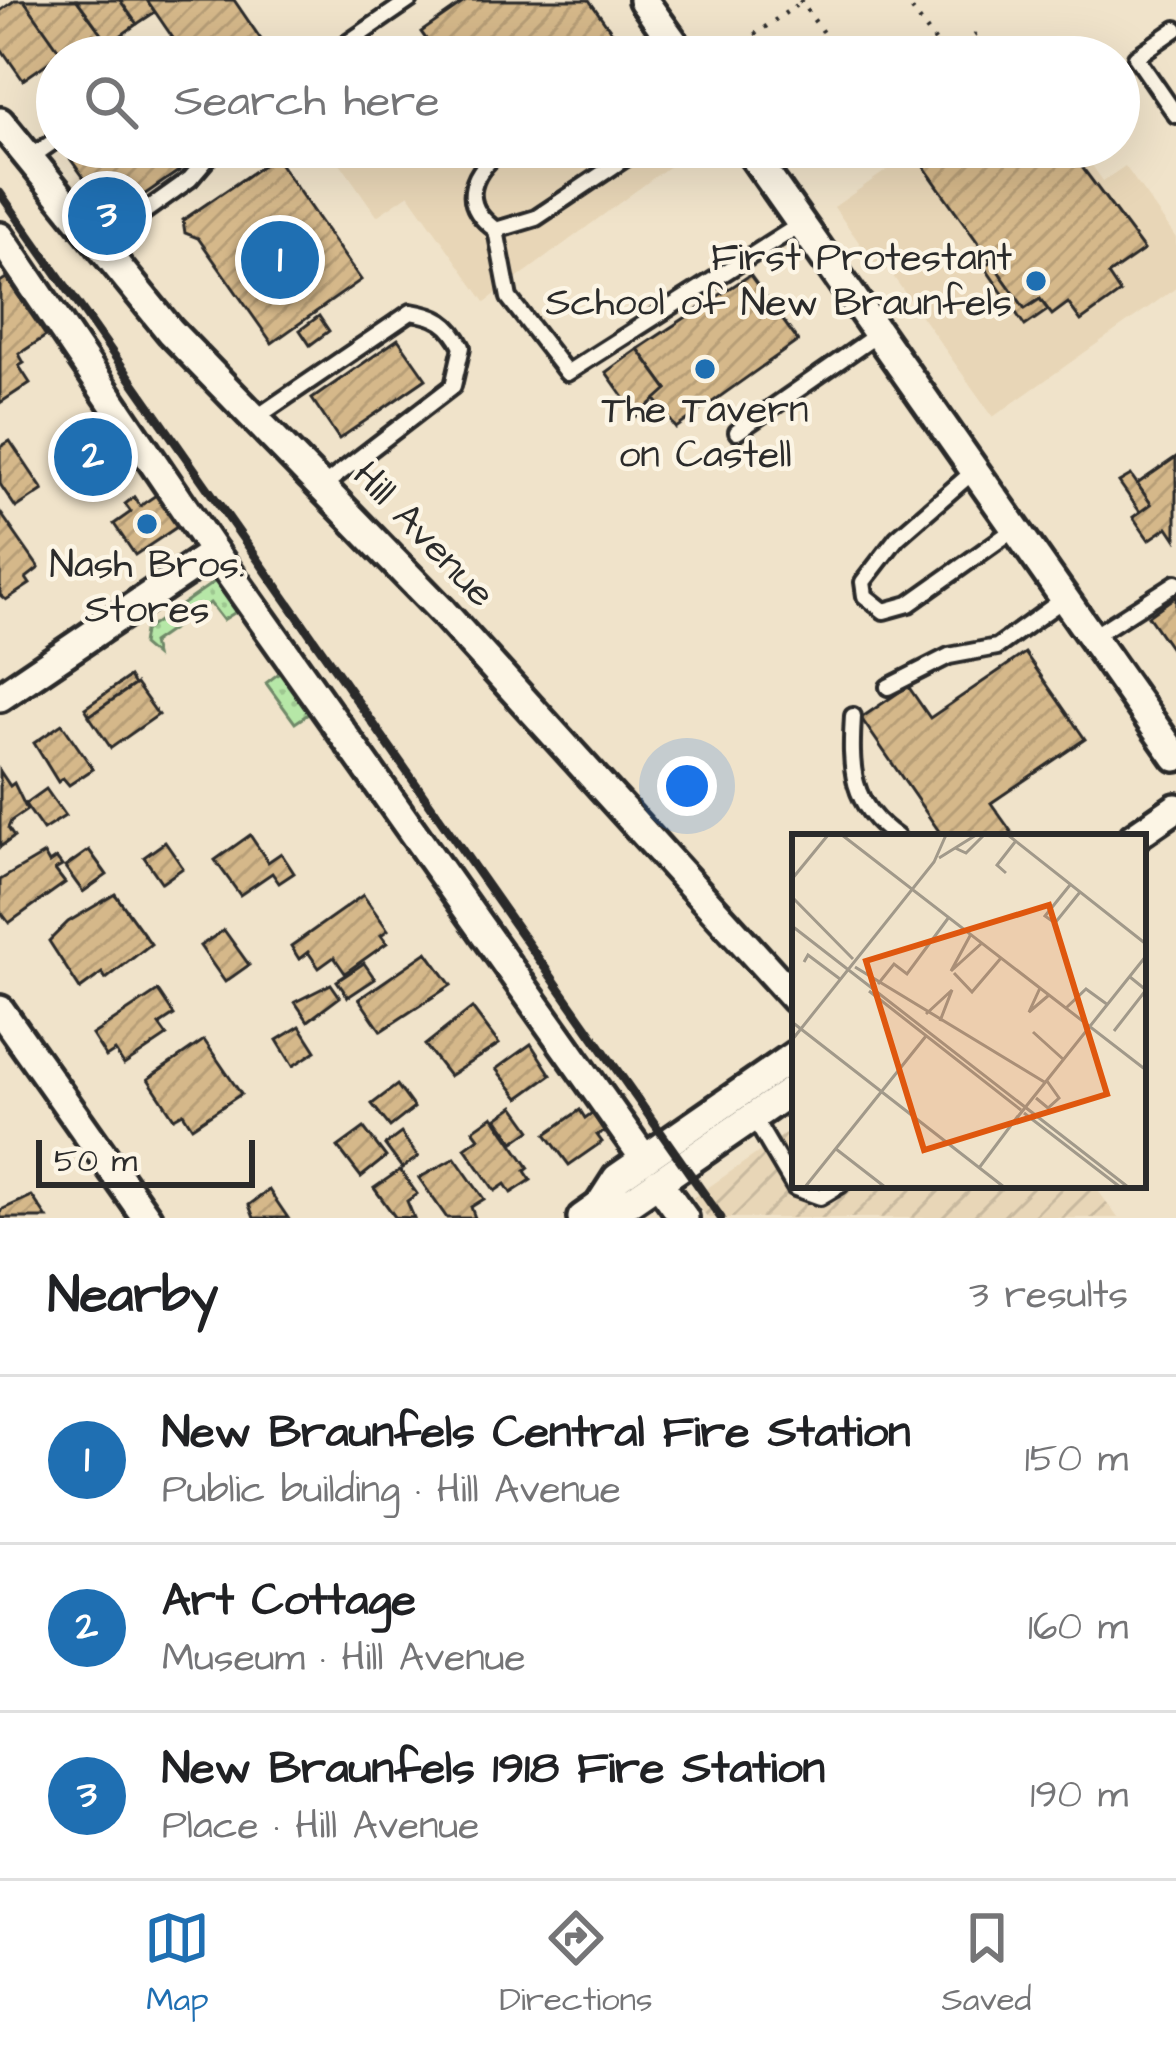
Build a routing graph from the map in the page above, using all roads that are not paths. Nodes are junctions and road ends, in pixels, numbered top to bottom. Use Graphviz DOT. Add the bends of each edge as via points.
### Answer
graph roads {
  1 [pos="410,0"];
  2 [pos="644,0"];
  3 [pos="1176,29"];
  4 [pos="667,33"];
  5 [pos="358,36"];
  6 [pos="663,36"];
  7 [pos="669,36"];
  8 [pos="1140,54"];
  9 [pos="1140,63"];
  10 [pos="1176,115"];
  11 [pos="0,122"];
  12 [pos="36,154"];
  13 [pos="27,160"];
  14 [pos="199,168"];
  15 [pos="478,168"];
  16 [pos="611,168"];
  17 [pos="762,168"];
  18 [pos="801,224"];
  19 [pos="496,230"];
  20 [pos="0,237"];
  21 [pos="98,245"];
  22 [pos="878,334"];
  23 [pos="254,418"];
  24 [pos="737,432"];
  25 [pos="975,470"];
  26 [pos="323,486"];
  27 [pos="1016,529"];
  28 [pos="214,552"];
  29 [pos="1176,583"];
  30 [pos="1064,598"];
  31 [pos="1092,637"];
  32 [pos="888,687"];
  33 [pos="0,697"];
  34 [pos="853,716"];
  35 [pos="1176,757"];
  36 [pos="1176,808"];
  37 [pos="892,834"];
  38 [pos="1138,834"];
  39 [pos="792,996"];
  40 [pos="0,1010"];
  41 [pos="792,1057"];
  42 [pos="792,1090"];
  43 [pos="753,1117"];
  44 [pos="651,1170"];
  45 [pos="792,1183"];
  46 [pos="795,1188"];
  47 [pos="835,1188"];
  48 [pos="590,1212"];
  49 [pos="147,1218"];
  50 [pos="684,1218"];
  1 -- 5 [label="lane"];
  2 -- 4 [label="street"];
  3 -- 8 [label="lane"];
  4 -- 6 [label="lane"];
  4 -- 7 [label="street"];
  9 -- 10 [label="lane"];
  11 -- 13 [label="street, Hill Avenue"];
  12 -- 13 [label="lane"];
  13 -- 21 [label="street, Hill Avenue"];
  14 -- 21 [label="lane"];
  15 -- 19 [label="lane" via="470,186 478,213"];
  16 -- 19 [label="lane" via="536,218"];
  17 -- 18 [label="street"];
  18 -- 19 [label="lane" via="567,373 509,298"];
  18 -- 22 [label="street"];
  20 -- 28 [label="street"];
  21 -- 23 [label="street, Hill Avenue"];
  22 -- 24 [label="lane"];
  22 -- 25 [label="street"];
  23 -- 26 [label="street, Hill Avenue"];
  23 -- 26 [label="lane" via="411,312 454,329 462,347 452,386"];
  25 -- 27 [label="street"];
  25 -- 27 [label="lane" via="897,538 863,582 865,596 884,611 909,604"];
  26 -- 39 [label="street, Hill Avenue"];
  27 -- 30 [label="street"];
  28 -- 33 [label="street"];
  28 -- 44 [label="street"];
  29 -- 31 [label="lane"];
  30 -- 31 [label="street"];
  30 -- 32 [label="lane" via="997,647 949,656"];
  31 -- 35 [label="street"];
  34 -- 37 [label="lane" via="850,779"];
  36 -- 38 [label="street"];
  40 -- 49 [label="street"];
  41 -- 44 [label="street"];
  42 -- 43 [label="street"];
  43 -- 44 [label="street"];
  43 -- 45 [label="lane"];
  44 -- 48 [label="street" via="632,1202"];
  44 -- 50 [label="street"];
  46 -- 47 [label="lane" via="820,1197"];
}
